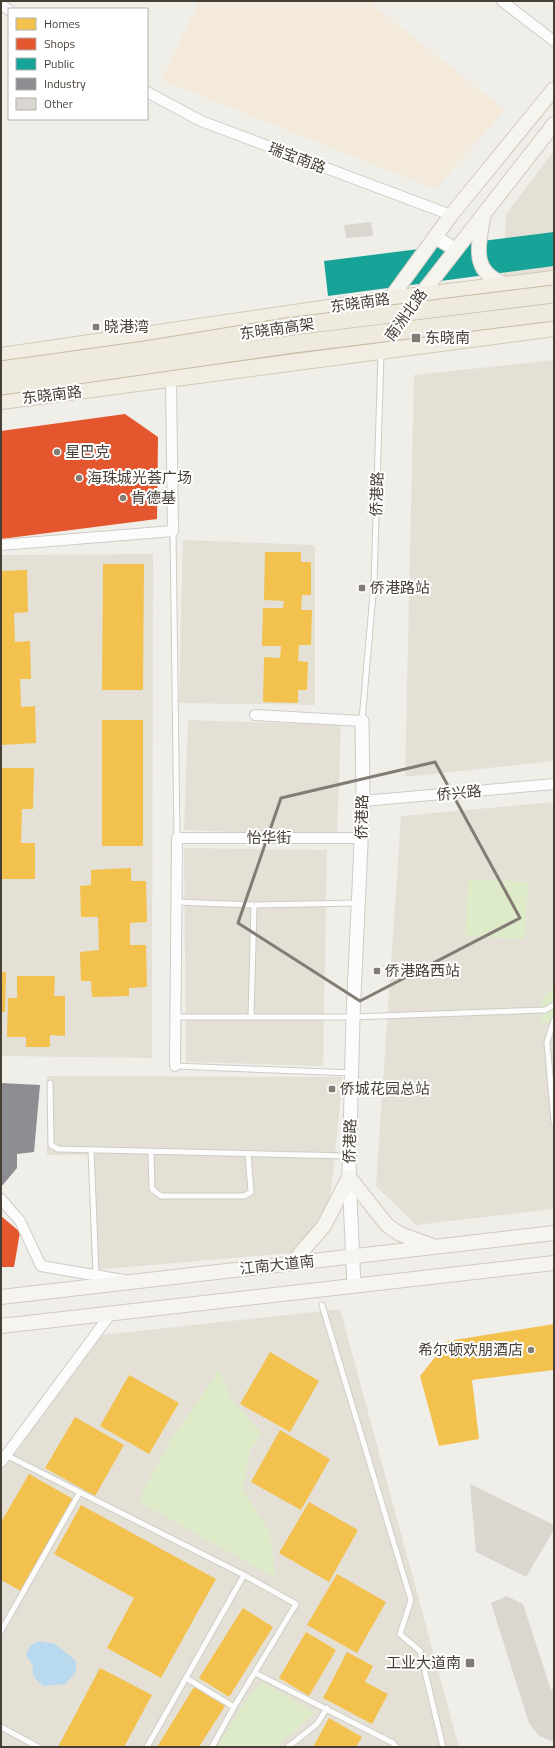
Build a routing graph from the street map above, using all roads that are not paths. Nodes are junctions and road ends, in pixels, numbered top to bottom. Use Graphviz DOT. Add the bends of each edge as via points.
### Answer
graph roads {
  1 [pos="502,1"];
  2 [pos="554,40"];
  3 [pos="554,88"];
  4 [pos="148,93"];
  5 [pos="554,124"];
  6 [pos="451,215"];
  7 [pos="484,215"];
  8 [pos="435,237"];
  9 [pos="456,250"];
  10 [pos="554,279"];
  11 [pos="536,281"];
  12 [pos="507,285"];
  13 [pos="554,294"];
  14 [pos="420,295"];
  15 [pos="390,299"];
  16 [pos="554,312"];
  17 [pos="546,329"];
  18 [pos="381,350"];
  19 [pos="1,356"];
  20 [pos="1,370"];
  21 [pos="171,380"];
  22 [pos="1,386"];
  23 [pos="1,402"];
  24 [pos="173,531"];
  25 [pos="1,545"];
  26 [pos="255,715"];
  27 [pos="362,721"];
  28 [pos="554,784"];
  29 [pos="363,801"];
  30 [pos="177,838"];
  31 [pos="362,838"];
  32 [pos="178,902"];
  33 [pos="359,903"];
  34 [pos="254,905"];
  35 [pos="554,1005"];
  36 [pos="251,1016"];
  37 [pos="175,1017"];
  38 [pos="353,1017"];
  39 [pos="554,1020"];
  40 [pos="175,1066"];
  41 [pos="352,1073"];
  42 [pos="50,1083"];
  43 [pos="554,1122"];
  44 [pos="91,1150"];
  45 [pos="151,1152"];
  46 [pos="248,1154"];
  47 [pos="350,1156"];
  48 [pos="349,1177"];
  49 [pos="1,1199"];
  50 [pos="554,1233"];
  51 [pos="436,1247"];
  52 [pos="352,1257"];
  53 [pos="292,1263"];
  54 [pos="554,1263"];
  55 [pos="96,1274"];
  56 [pos="128,1281"];
  57 [pos="354,1285"];
  58 [pos="1,1297"];
  59 [pos="322,1305"];
  60 [pos="112,1312"];
  61 [pos="1,1326"];
  62 [pos="3,1458"];
  63 [pos="80,1492"];
  64 [pos="244,1575"];
  65 [pos="1,1631"];
  66 [pos="255,1673"];
  67 [pos="186,1678"];
  68 [pos="234,1707"];
  69 [pos="327,1708"];
  70 [pos="1,1726"];
  71 [pos="38,1747"];
  72 [pos="147,1747"];
  73 [pos="212,1747"];
  74 [pos="288,1747"];
  75 [pos="396,1747"];
  76 [pos="443,1747"];
  1 -- 2 [label="street"];
  3 -- 6 [label="main road, 南洲北路"];
  4 -- 6 [label="street, 瑞宝南路" via="201,121"];
  5 -- 7 [label="main road, 南洲北路"];
  6 -- 8 [label="main road, 南洲北路"];
  7 -- 9 [label="main road, 南洲北路"];
  7 -- 12 [label="main road" via="479,241 482,267 488,276"];
  8 -- 9 [label="street"];
  8 -- 15 [label="main road, 南洲北路"];
  9 -- 14 [label="main road, 南洲北路"];
  10 -- 11 [label="main road, 东晓南路"];
  11 -- 12 [label="main road, 东晓南路"];
  11 -- 17 [label="main road" via="531,301"];
  12 -- 14 [label="main road, 东晓南路"];
  13 -- 20 [label="highway, 东晓南高架, bridge" via="286,327"];
  14 -- 15 [label="main road, 东晓南路"];
  14 -- 18 [label="main road, 南洲北路"];
  15 -- 18 [label="main road, 南洲北路"];
  15 -- 19 [label="main road, 东晓南路"];
  16 -- 22 [label="highway, 东晓南高架, bridge" via="293,344"];
  17 -- 18 [label="main road, 东晓南路"];
  18 -- 21 [label="main road, 东晓南路"];
  18 -- 27 [label="lane, 侨港路" via="374,583"];
  21 -- 23 [label="main road, 东晓南路"];
  21 -- 24 [label="street"];
  24 -- 25 [label="street"];
  24 -- 30 [label="lane"];
  26 -- 27 [label="street"];
  27 -- 29 [label="street, 侨港路"];
  28 -- 29 [label="street, 侨兴路"];
  29 -- 31 [label="street, 侨港路"];
  30 -- 31 [label="street, 怡华街"];
  30 -- 32 [label="street"];
  31 -- 33 [label="street, 侨港路"];
  32 -- 34 [label="lane"];
  32 -- 37 [label="street"];
  33 -- 34 [label="lane"];
  33 -- 38 [label="street, 侨港路"];
  34 -- 36 [label="lane"];
  35 -- 38 [label="lane" via="545,1010"];
  36 -- 37 [label="lane"];
  36 -- 38 [label="lane"];
  37 -- 40 [label="street"];
  38 -- 41 [label="street, 侨港路"];
  39 -- 43 [label="lane" via="547,1042"];
  40 -- 41 [label="lane"];
  41 -- 47 [label="street, 侨港路"];
  42 -- 44 [label="lane" via="51,1145 58,1149"];
  44 -- 45 [label="lane"];
  44 -- 55 [label="lane"];
  45 -- 46 [label="lane"];
  45 -- 46 [label="lane" via="152,1190 161,1196 244,1196 251,1192"];
  46 -- 47 [label="lane"];
  47 -- 48 [label="street, 侨港路"];
  48 -- 51 [label="main road" via="387,1225 400,1234"];
  48 -- 52 [label="street, 侨港路"];
  48 -- 53 [label="main road" via="324,1226"];
  49 -- 55 [label="street" via="20,1221 41,1266"];
  50 -- 51 [label="main road, 江南大道南"];
  51 -- 52 [label="main road, 江南大道南"];
  52 -- 53 [label="main road, 江南大道南"];
  52 -- 57 [label="street, 侨港路"];
  53 -- 56 [label="main road, 江南大道南"];
  54 -- 57 [label="main road, 江南大道南"];
  55 -- 56 [label="street"];
  56 -- 58 [label="main road, 江南大道南"];
  57 -- 60 [label="main road, 江南大道南"];
  59 -- 76 [label="lane" via="411,1600 400,1634 420,1651"];
  60 -- 61 [label="main road, 江南大道南"];
  60 -- 62 [label="street"];
  62 -- 63 [label="lane"];
  63 -- 64 [label="lane"];
  63 -- 65 [label="lane"];
  64 -- 66 [label="lane" via="296,1604"];
  64 -- 67 [label="lane"];
  66 -- 68 [label="lane"];
  66 -- 69 [label="lane"];
  67 -- 68 [label="lane"];
  67 -- 72 [label="lane"];
  68 -- 73 [label="lane"];
  69 -- 74 [label="lane" via="317,1724"];
  69 -- 75 [label="lane" via="393,1743"];
  70 -- 71 [label="lane"];
}
